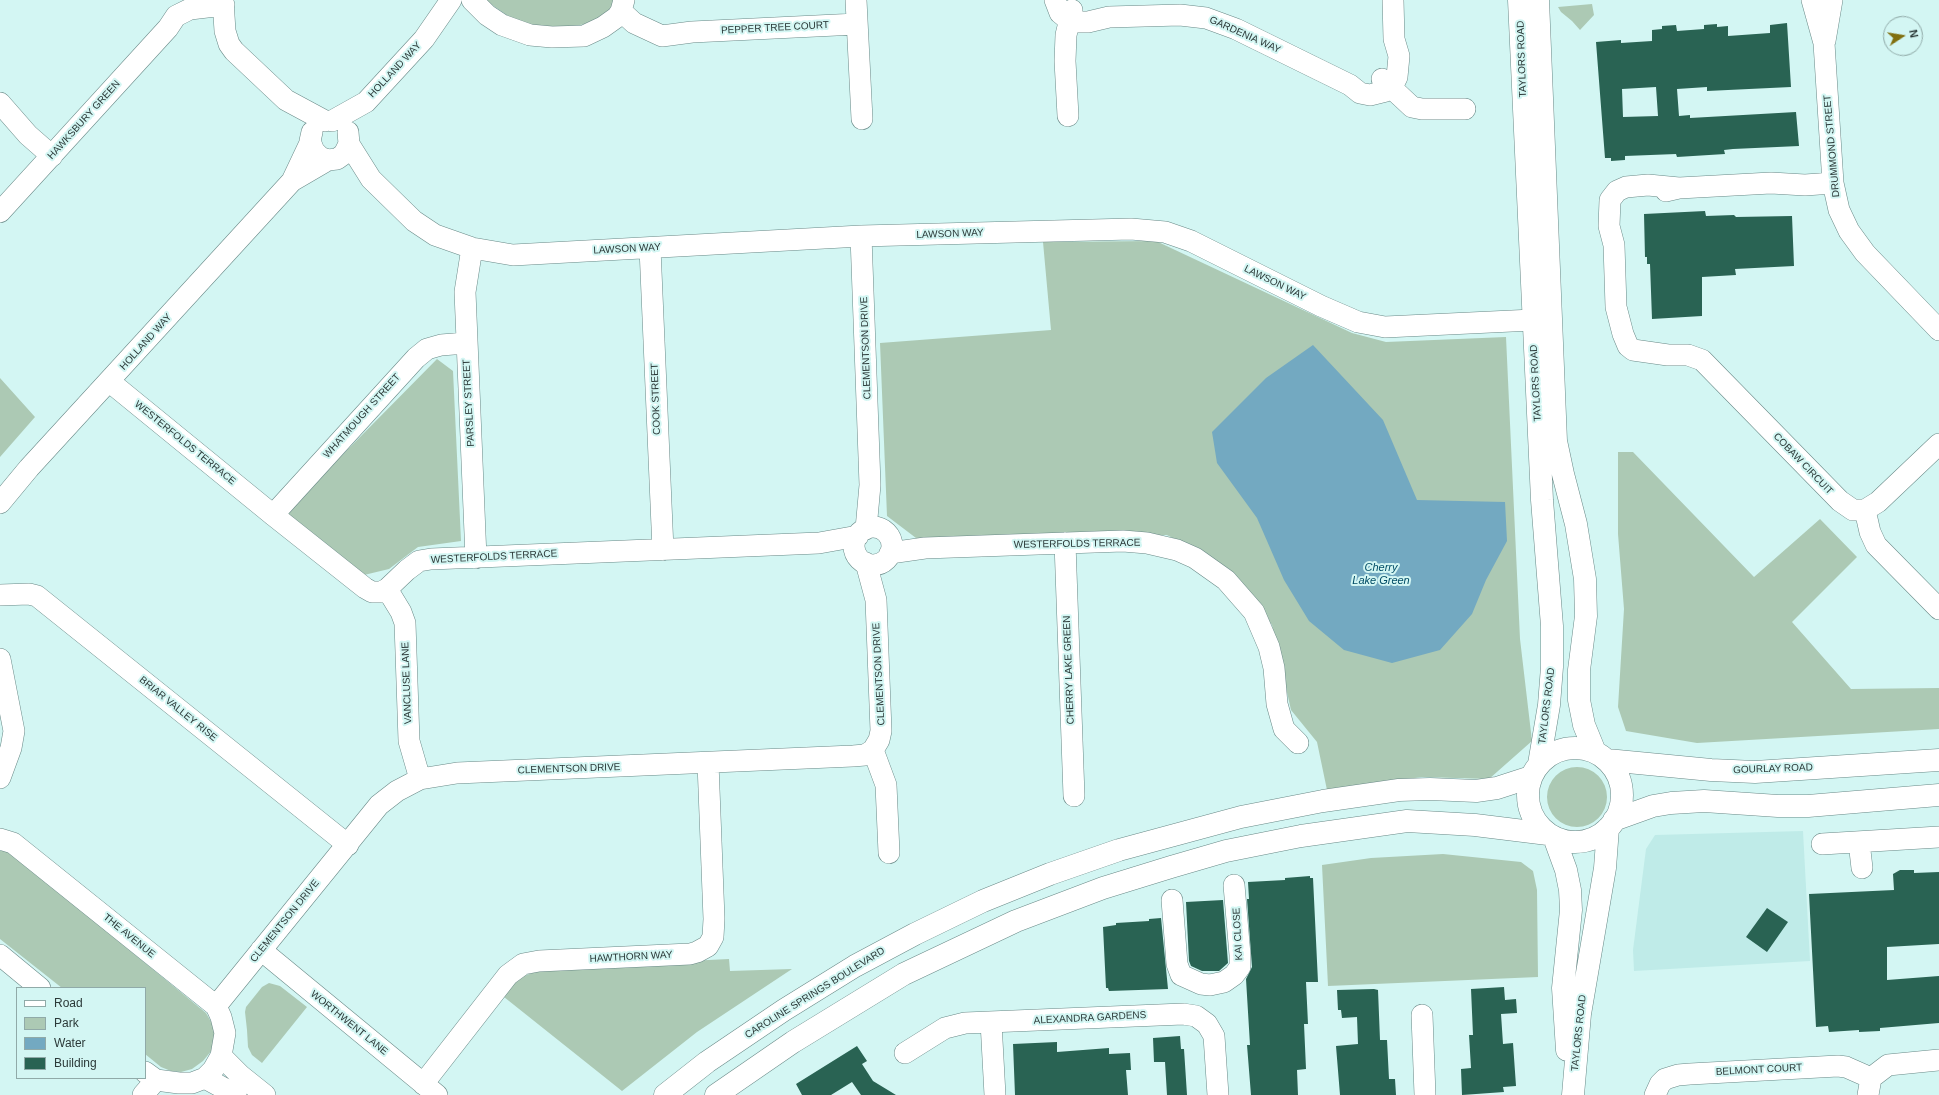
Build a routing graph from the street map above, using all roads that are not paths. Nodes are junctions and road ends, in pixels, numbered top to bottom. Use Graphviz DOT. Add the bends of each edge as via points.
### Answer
graph roads {
  1 [pos="451,0"];
  2 [pos="472,0"];
  3 [pos="856,0"];
  4 [pos="1393,0"];
  5 [pos="1519,0"];
  6 [pos="1538,0"];
  7 [pos="1812,0"];
  8 [pos="1818,0"];
  9 [pos="1825,0"];
  10 [pos="1832,0"];
  11 [pos="1065,7"];
  12 [pos="224,8"];
  13 [pos="629,9"];
  14 [pos="857,24"];
  15 [pos="424,39"];
  16 [pos="1824,43"];
  17 [pos="1386,83"];
  18 [pos="286,100"];
  19 [pos="366,102"];
  20 [pos="4,106"];
  21 [pos="1465,109"];
  22 [pos="1068,116"];
  23 [pos="862,119"];
  24 [pos="328,121"];
  25 [pos="350,140"];
  26 [pos="310,141"];
  27 [pos="55,152"];
  28 [pos="331,160"];
  29 [pos="1833,178"];
  30 [pos="372,179"];
  31 [pos="292,181"];
  32 [pos="0,212"];
  33 [pos="861,236"];
  34 [pos="472,248"];
  35 [pos="650,248"];
  36 [pos="1533,320"];
  37 [pos="1939,330"];
  38 [pos="466,343"];
  39 [pos="110,382"];
  40 [pos="1939,444"];
  41 [pos="0,503"];
  42 [pos="1865,510"];
  43 [pos="273,515"];
  44 [pos="1065,543"];
  45 [pos="874,545"];
  46 [pos="662,550"];
  47 [pos="476,558"];
  48 [pos="387,589"];
  49 [pos="0,595"];
  50 [pos="1939,609"];
  51 [pos="0,659"];
  52 [pos="1298,743"];
  53 [pos="873,750"];
  54 [pos="1601,756"];
  55 [pos="1939,760"];
  56 [pos="708,763"];
  57 [pos="1535,771"];
  58 [pos="0,778"];
  59 [pos="420,779"];
  60 [pos="1939,795"];
  61 [pos="1074,796"];
  62 [pos="1611,824"];
  63 [pos="1551,836"];
  64 [pos="1939,837"];
  65 [pos="0,839"];
  66 [pos="1859,842"];
  67 [pos="1822,844"];
  68 [pos="348,845"];
  69 [pos="889,853"];
  70 [pos="1862,868"];
  71 [pos="1234,885"];
  72 [pos="1172,900"];
  73 [pos="261,950"];
  74 [pos="0,955"];
  75 [pos="1206,985"];
  76 [pos="39,987"];
  77 [pos="216,1006"];
  78 [pos="1422,1015"];
  79 [pos="1196,1016"];
  80 [pos="991,1022"];
  81 [pos="905,1053"];
  82 [pos="221,1056"];
  83 [pos="1939,1060"];
  84 [pos="205,1078"];
  85 [pos="148,1082"];
  86 [pos="1869,1086"];
  87 [pos="430,1089"];
  88 [pos="236,1095"];
  89 [pos="265,1095"];
  90 [pos="665,1095"];
  91 [pos="716,1095"];
  92 [pos="995,1095"];
  93 [pos="1218,1095"];
  94 [pos="1425,1095"];
  95 [pos="1572,1095"];
  96 [pos="1655,1095"];
  1 -- 15 [label="street, HOLLAND WAY"];
  2 -- 13 [label="street" via="502,25 539,37 584,36 612,22"];
  2 -- 15 [label="street, HOLLAND WAY"];
  3 -- 14 [label="street"];
  4 -- 17 [label="street" via="1394,39 1399,66 1397,77"];
  5 -- 36 [label="main road, TAYLORS ROAD"];
  6 -- 54 [label="main road, TAYLORS ROAD" via="1556,441 1576,524 1585,579 1586,616 1579,670 1579,700 1584,725"];
  7 -- 16 [label="street, DRUMMOND STREET"];
  8 -- 9 [label="street"];
  10 -- 16 [label="street, DRUMMOND STREET"];
  11 -- 17 [label="street, GARDENIA WAY" via="1079,22 1109,17 1180,15 1206,18 1236,29 1350,85 1360,93 1370,95 1386,91"];
  11 -- 22 [label="street, GARDENIA WAY"];
  12 -- 18 [label="street" via="227,39 234,51"];
  12 -- 27 [label="street, HAWKSBURY GREEN" via="168,28"];
  13 -- 14 [label="street, PEPPER TREE COURT" via="662,36 692,32"];
  14 -- 23 [label="street"];
  15 -- 19 [label="street, HOLLAND WAY"];
  16 -- 29 [label="street, DRUMMOND STREET"];
  17 -- 21 [label="street" via="1412,107 1422,110"];
  18 -- 24 [label="street"];
  18 -- 26 [label="street"];
  19 -- 24 [label="street, HOLLAND WAY"];
  19 -- 25 [label="street, HOLLAND WAY"];
  20 -- 27 [label="street" via="28,135"];
  24 -- 25 [label="street" via="343,126"];
  24 -- 26 [label="street" via="315,127"];
  25 -- 28 [label="street" via="344,154"];
  25 -- 30 [label="street, LAWSON WAY"];
  26 -- 28 [label="street" via="316,155"];
  26 -- 31 [label="street, HOLLAND WAY"];
  27 -- 32 [label="street, HAWKSBURY GREEN"];
  28 -- 30 [label="street, LAWSON WAY"];
  28 -- 31 [label="street, HOLLAND WAY"];
  29 -- 37 [label="street, DRUMMOND STREET" via="1839,210 1855,241"];
  29 -- 42 [label="street, COBAW CIRCUIT" via="1804,176 1771,183 1679,188 1638,195 1625,202 1618,212 1614,245 1616,307 1628,346 1633,350 1688,355 1702,360 1840,501 1853,510"];
  30 -- 34 [label="street, LAWSON WAY" via="414,221 435,235"];
  31 -- 39 [label="street, HOLLAND WAY"];
  33 -- 35 [label="street, LAWSON WAY"];
  33 -- 36 [label="street, LAWSON WAY" via="1131,229 1165,232 1190,241 1358,322 1385,327"];
  33 -- 45 [label="street, CLEMENTSON DRIVE"];
  34 -- 35 [label="street, LAWSON WAY" via="513,255"];
  34 -- 38 [label="street, PARSLEY STREET" via="465,292"];
  35 -- 46 [label="street, COOK STREET"];
  36 -- 57 [label="main road, TAYLORS ROAD" via="1542,500 1552,626 1549,704"];
  38 -- 43 [label="street, WHATMOUGH STREET" via="434,347 419,355"];
  38 -- 47 [label="street, PARSLEY STREET"];
  39 -- 41 [label="street, HOLLAND WAY" via="29,468"];
  39 -- 43 [label="street, WESTERFOLDS TERRACE"];
  40 -- 42 [label="street" via="1878,502"];
  42 -- 50 [label="street" via="1876,545"];
  43 -- 48 [label="street, WESTERFOLDS TERRACE" via="365,588 372,592"];
  44 -- 45 [label="street, WESTERFOLDS TERRACE" via="925,548"];
  44 -- 52 [label="street, WESTERFOLDS TERRACE" via="1147,543 1177,550 1195,558 1226,580 1246,602 1260,625 1274,668 1277,704 1284,729"];
  44 -- 61 [label="street, CHERRY LAKE GREEN"];
  45 -- 46 [label="street, WESTERFOLDS TERRACE" via="819,543"];
  45 -- 53 [label="street, CLEMENTSON DRIVE" via="881,731 880,740"];
  46 -- 47 [label="street, WESTERFOLDS TERRACE"];
  47 -- 48 [label="street, WESTERFOLDS TERRACE" via="419,561"];
  48 -- 59 [label="street, VANCLUSE LANE" via="405,624 409,741"];
  49 -- 68 [label="street, BRIAR VALLEY RISE" via="37,596"];
  51 -- 58 [label="street" via="14,731"];
  53 -- 56 [label="street, CLEMENTSON DRIVE" via="865,755 853,756"];
  53 -- 69 [label="street" via="886,785"];
  54 -- 55 [label="main road, GOURLAY ROAD" via="1711,770 1755,772"];
  54 -- 57 [label="main road" via="1580,748 1565,748 1551,754"];
  54 -- 62 [label="main road" via="1615,770 1622,795 1620,808"];
  56 -- 59 [label="street, CLEMENTSON DRIVE" via="457,773"];
  56 -- 87 [label="street, HAWTHORN WAY" via="714,919 713,937 708,946 690,954 538,961 523,964 508,975"];
  57 -- 63 [label="main road" via="1527,793 1530,808 1536,823"];
  57 -- 90 [label="main road, CAROLINE SPRINGS BOULEVARD" via="1497,788 1476,791 1399,790 1241,817 1119,850 1050,874 976,905 855,966 713,1058"];
  59 -- 68 [label="street, CLEMENTSON DRIVE" via="397,791 379,805"];
  60 -- 62 [label="main road" via="1808,806 1704,800 1653,806"];
  62 -- 63 [label="main road" via="1599,836 1582,841 1565,841"];
  62 -- 95 [label="main road, TAYLORS ROAD" via="1580,1014"];
  63 -- 91 [label="main road" via="1475,824 1407,821 1301,836 1171,867 1104,888 1016,921 904,974 793,1042"];
  63 -- 95 [label="main road, TAYLORS ROAD" via="1566,870 1570,890 1571,910 1563,988"];
  64 -- 66 [label="street"];
  65 -- 77 [label="street, THE AVENUE" via="13,842"];
  66 -- 67 [label="street"];
  66 -- 70 [label="street"];
  68 -- 73 [label="street, CLEMENTSON DRIVE"];
  71 -- 75 [label="street, KAI CLOSE" via="1240,967 1224,982"];
  72 -- 75 [label="street" via="1177,964 1181,975"];
  73 -- 77 [label="street, CLEMENTSON DRIVE"];
  73 -- 87 [label="street, WORTHWENT LANE"];
  74 -- 76 [label="street"];
  75 -- 79 [label="street"];
  77 -- 82 [label="street, THE AVENUE" via="222,1017 225,1033"];
  78 -- 94 [label="street"];
  79 -- 80 [label="street, ALEXANDRA GARDENS" via="1183,1014"];
  79 -- 93 [label="street" via="1207,1024 1214,1036"];
  80 -- 81 [label="street, ALEXANDRA GARDENS" via="965,1023 946,1028"];
  80 -- 92 [label="street"];
  82 -- 84 [label="street, THE AVENUE"];
  82 -- 89 [label="street"];
  83 -- 86 [label="street" via="1888,1064"];
  84 -- 85 [label="street" via="192,1083"];
  84 -- 88 [label="street"];
  86 -- 96 [label="street, BELMONT COURT" via="1846,1067 1838,1066 1671,1077 1660,1084"];
}
